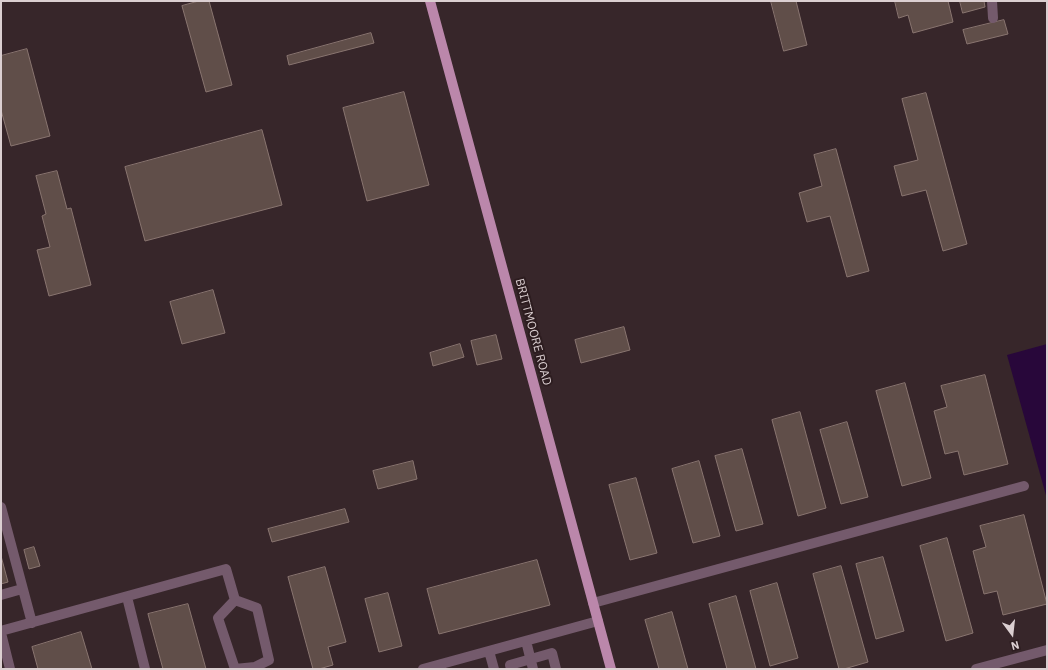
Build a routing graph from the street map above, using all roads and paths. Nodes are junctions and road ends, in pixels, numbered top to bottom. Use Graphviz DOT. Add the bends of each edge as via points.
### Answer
graph roads {
  1 [pos="430,1"];
  2 [pos="992,1"];
  3 [pos="993,18"];
  4 [pos="1024,486"];
  5 [pos="1,507"];
  6 [pos="22,589"];
  7 [pos="1,595"];
  8 [pos="127,597"];
  9 [pos="235,600"];
  10 [pos="593,603"];
  11 [pos="598,621"];
  12 [pos="32,623"];
  13 [pos="1,632"];
  14 [pos="526,641"];
  15 [pos="1047,650"];
  16 [pos="489,651"];
  17 [pos="532,664"];
  18 [pos="10,669"];
  19 [pos="145,669"];
  20 [pos="423,669"];
  21 [pos="494,669"];
  22 [pos="511,669"];
  23 [pos="556,669"];
  24 [pos="611,669"];
  25 [pos="976,669"];
  1 -- 10 [label="main road, BRITTMOORE ROAD"];
  2 -- 3 [label="lane"];
  4 -- 10 [label="lane"];
  5 -- 6 [label="lane"];
  6 -- 7 [label="lane"];
  6 -- 12 [label="lane"];
  8 -- 9 [label="lane" via="226,569"];
  8 -- 12 [label="lane"];
  8 -- 19 [label="lane"];
  9 -- 9 [label="lane" via="218,618 235,669 255,667 269,660 257,608"];
  10 -- 11 [label="main road, BRITTMOORE ROAD"];
  11 -- 14 [label="lane"];
  11 -- 24 [label="main road, BRITTMOORE ROAD"];
  12 -- 13 [label="lane"];
  13 -- 18 [label="lane"];
  14 -- 16 [label="lane"];
  14 -- 17 [label="lane"];
  15 -- 25 [label="lane"];
  16 -- 20 [label="lane"];
  16 -- 21 [label="lane"];
  17 -- 22 [label="lane" via="510,665"];
  17 -- 23 [label="lane" via="552,653"];
}
